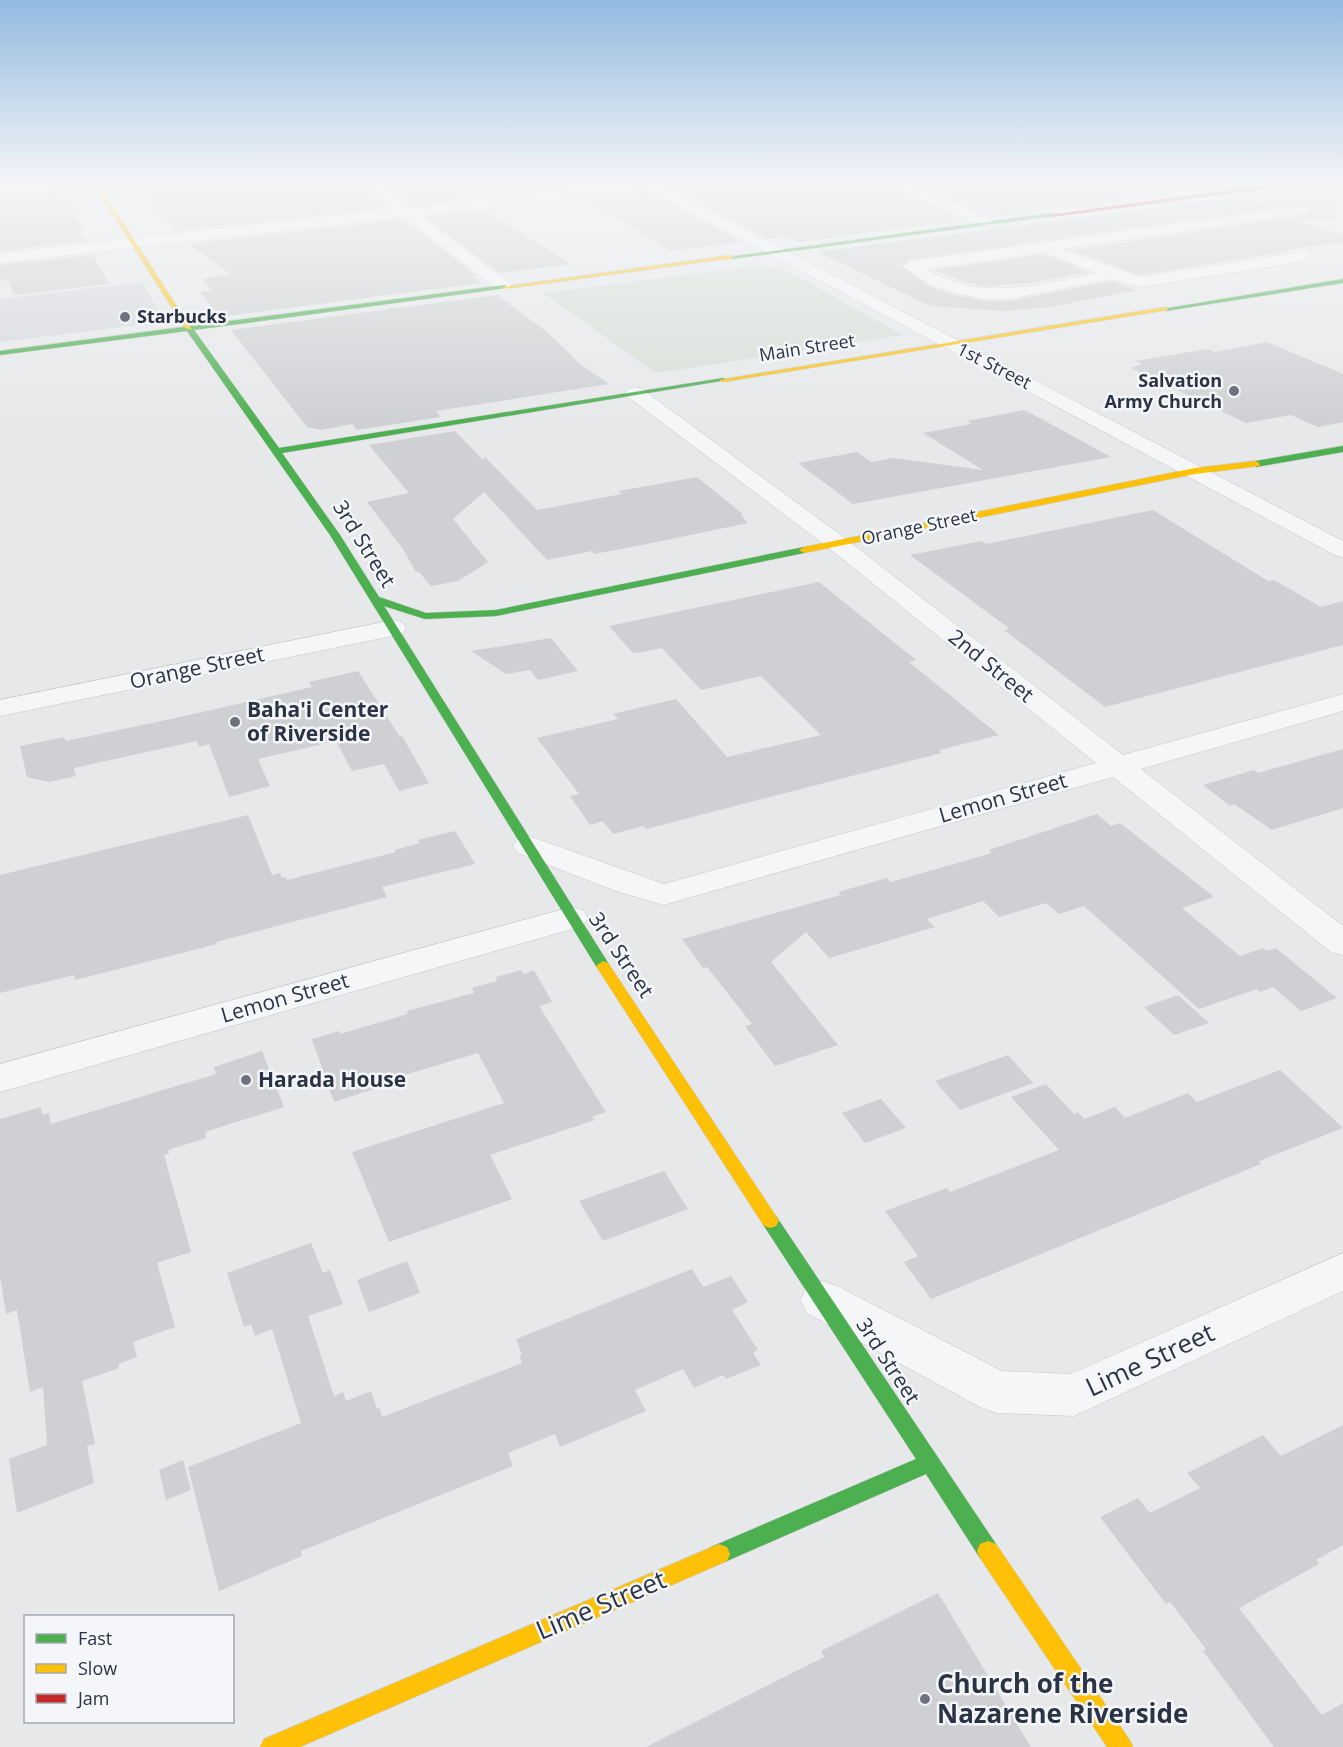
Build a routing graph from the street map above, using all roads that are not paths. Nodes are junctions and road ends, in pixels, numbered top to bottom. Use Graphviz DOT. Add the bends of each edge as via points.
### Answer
graph roads {
  1 [pos="147,264"];
  2 [pos="474,264"];
  3 [pos="679,264"];
  4 [pos="797,264"];
  5 [pos="928,264"];
  6 [pos="1086,264"];
  7 [pos="1262,264"];
  8 [pos="1114,274"];
  9 [pos="1343,281"];
  10 [pos="504,287"];
  11 [pos="189,328"];
  12 [pos="951,345"];
  13 [pos="0,353"];
  14 [pos="635,393"];
  15 [pos="1343,449"];
  16 [pos="277,451"];
  17 [pos="1195,471"];
  18 [pos="838,544"];
  19 [pos="1343,550"];
  20 [pos="374,599"];
  21 [pos="496,613"];
  22 [pos="393,628"];
  23 [pos="448,630"];
  24 [pos="1343,702"];
  25 [pos="0,708"];
  26 [pos="1117,765"];
  27 [pos="529,846"];
  28 [pos="571,918"];
  29 [pos="1343,944"];
  30 [pos="0,1078"];
  31 [pos="1343,1271"];
  32 [pos="823,1299"];
  33 [pos="929,1463"];
  34 [pos="272,1747"];
  35 [pos="1121,1747"];
  1 -- 11 [label="main road, 3rd Street"];
  2 -- 10 [label="street"];
  3 -- 10 [label="main road"];
  4 -- 12 [label="street, 1st Street"];
  5 -- 8 [label="street" via="911,266 960,291 979,295 1000,296"];
  6 -- 8 [label="street"];
  7 -- 8 [label="street" via="1140,282"];
  9 -- 12 [label="main road, Main Street"];
  10 -- 11 [label="main road"];
  11 -- 13 [label="main road"];
  11 -- 16 [label="main road, 3rd Street"];
  12 -- 14 [label="main road, Main Street"];
  12 -- 17 [label="street, 1st Street"];
  14 -- 16 [label="main road, Main Street"];
  14 -- 18 [label="street, 2nd Street"];
  15 -- 17 [label="main road, Orange Street"];
  16 -- 20 [label="main road, 3rd Street"];
  17 -- 18 [label="main road, Orange Street"];
  17 -- 19 [label="street, 1st Street"];
  18 -- 21 [label="main road, Orange Street"];
  18 -- 26 [label="street, 2nd Street"];
  20 -- 21 [label="main road, Orange Street" via="416,614 444,617"];
  20 -- 22 [label="main road, 3rd Street"];
  21 -- 23 [label="main road, Orange Street"];
  22 -- 25 [label="street, Orange Street"];
  22 -- 27 [label="main road, 3rd Street" via="412,648"];
  24 -- 26 [label="street, Lemon Street"];
  26 -- 27 [label="street, Lemon Street" via="663,895"];
  26 -- 29 [label="street, 2nd Street"];
  27 -- 28 [label="main road, 3rd Street"];
  28 -- 30 [label="street, Lemon Street"];
  28 -- 32 [label="main road, 3rd Street"];
  31 -- 32 [label="street, Lime Street" via="1074,1395 997,1392"];
  32 -- 33 [label="main road, 3rd Street"];
  33 -- 34 [label="main road, Lime Street"];
  33 -- 35 [label="main road, 3rd Street"];
}
